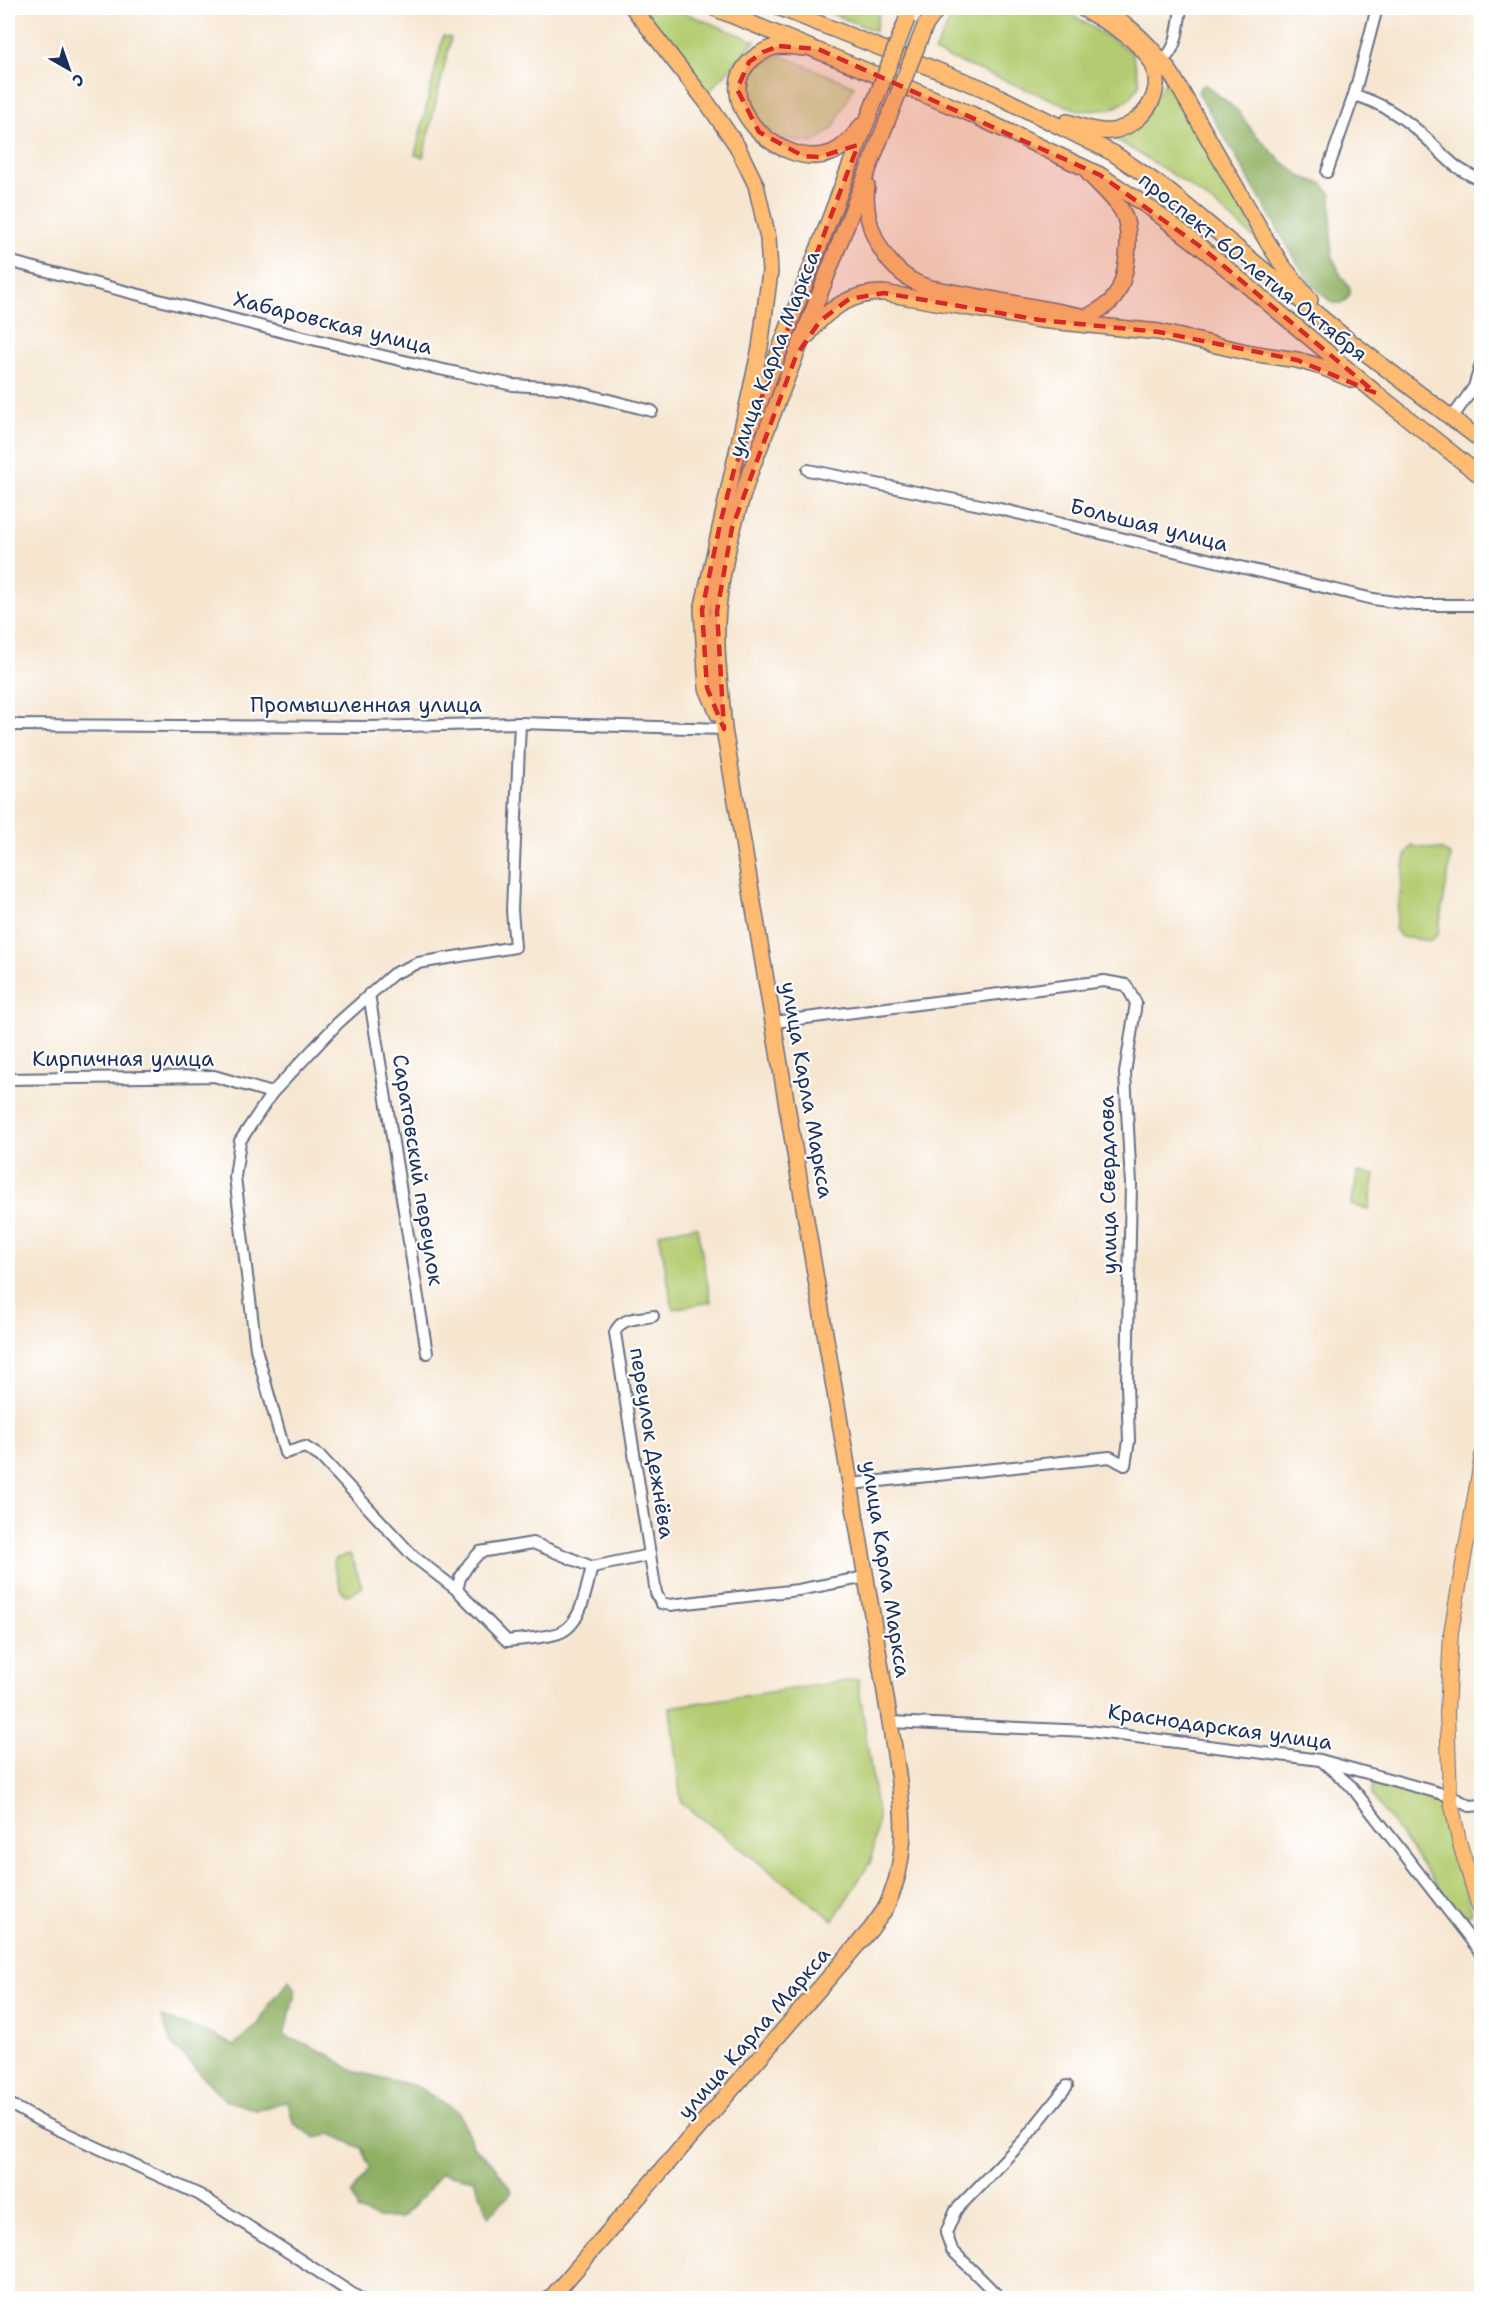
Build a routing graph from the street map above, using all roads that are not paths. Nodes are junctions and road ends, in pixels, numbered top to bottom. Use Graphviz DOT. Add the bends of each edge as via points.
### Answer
graph roads {
  1 [pos="633,8"];
  2 [pos="714,8"];
  3 [pos="780,8"];
  4 [pos="791,8"];
  5 [pos="931,8"];
  6 [pos="938,8"];
  7 [pos="1082,8"];
  8 [pos="1102,8"];
  9 [pos="1181,8"];
  10 [pos="1377,8"];
  11 [pos="908,11"];
  12 [pos="925,26"];
  13 [pos="871,42"];
  14 [pos="818,49"];
  15 [pos="1162,61"];
  16 [pos="982,87"];
  17 [pos="1354,95"];
  18 [pos="869,116"];
  19 [pos="1079,163"];
  20 [pos="870,165"];
  21 [pos="1327,172"];
  22 [pos="1482,180"];
  23 [pos="8,261"];
  24 [pos="1347,339"];
  25 [pos="796,356"];
  26 [pos="1482,361"];
  27 [pos="1478,390"];
  28 [pos="1376,393"];
  29 [pos="652,411"];
  30 [pos="1452,418"];
  31 [pos="1482,441"];
  32 [pos="734,470"];
  33 [pos="808,470"];
  34 [pos="1482,477"];
  35 [pos="1482,605"];
  36 [pos="520,723"];
  37 [pos="8,724"];
  38 [pos="724,729"];
  39 [pos="369,994"];
  40 [pos="774,1022"];
  41 [pos="8,1079"];
  42 [pos="272,1093"];
  43 [pos="653,1316"];
  44 [pos="427,1353"];
  45 [pos="1482,1456"];
  46 [pos="851,1484"];
  47 [pos="650,1556"];
  48 [pos="592,1568"];
  49 [pos="866,1576"];
  50 [pos="457,1590"];
  51 [pos="890,1722"];
  52 [pos="1320,1760"];
  53 [pos="1450,1796"];
  54 [pos="1482,1805"];
  55 [pos="1482,1917"];
  56 [pos="1482,1954"];
  57 [pos="1067,2086"];
  58 [pos="8,2103"];
  59 [pos="359,2298"];
  60 [pos="551,2298"];
  61 [pos="1000,2298"];
  1 -- 32 [label="highway" via="737,146 756,185 768,238 770,272 760,348"];
  2 -- 14 [label="highway, проспект 60-летия Октября"];
  3 -- 13 [label="highway, проспект 60-летия Октября"];
  4 -- 13 [label="highway"];
  5 -- 12 [label="main road, улица Карла Маркса"];
  6 -- 12 [label="highway"];
  7 -- 16 [label="highway" via="1129,38 1150,60 1157,91 1140,117 1128,126 1097,131 1053,119"];
  8 -- 15 [label="highway" via="1142,37"];
  9 -- 15 [label="street" via="1174,47"];
  10 -- 17 [label="street"];
  11 -- 18 [label="highway, bridge"];
  12 -- 20 [label="highway, улица Карла Маркса, bridge"];
  13 -- 16 [label="highway, проспект 60-летия Октября"];
  14 -- 18 [label="highway" via="779,46 748,63 737,89 744,110 759,132 785,150 819,156 851,140"];
  14 -- 19 [label="highway, проспект 60-летия Октября"];
  15 -- 24 [label="highway" via="1282,265"];
  16 -- 24 [label="highway, проспект 60-летия Октября" via="1122,159 1167,190"];
  17 -- 21 [label="street"];
  17 -- 22 [label="street" via="1403,118 1456,168"];
  18 -- 32 [label="highway"];
  19 -- 20 [label="highway" via="1123,213 1127,234 1121,285 1112,300 1087,317 931,288 908,276 886,256 872,230 866,205"];
  19 -- 28 [label="highway, проспект 60-летия Октября" via="1153,210"];
  20 -- 25 [label="highway, улица Карла Маркса"];
  23 -- 29 [label="street, Хабаровская улица" via="421,365 513,385 562,388"];
  24 -- 30 [label="highway, проспект 60-летия Октября"];
  25 -- 28 [label="highway" via="830,311 856,296 884,293 1040,320 1160,332 1297,360 1349,378"];
  25 -- 38 [label="highway, улица Карла Маркса" via="749,475 723,568 717,611"];
  26 -- 27 [label="street"];
  27 -- 30 [label="street"];
  28 -- 34 [label="highway, проспект 60-летия Октября"];
  30 -- 31 [label="highway, проспект 60-летия Октября"];
  32 -- 38 [label="highway, улица Карла Маркса" via="702,610 707,688"];
  33 -- 35 [label="street, Большая улица" via="1000,509 1373,599 1417,605"];
  36 -- 37 [label="street, Промышленная улица" via="371,727"];
  36 -- 38 [label="street, Промышленная улица"];
  36 -- 39 [label="street" via="512,910 515,947 418,963 393,974"];
  38 -- 40 [label="highway, улица Карла Маркса"];
  39 -- 42 [label="street"];
  39 -- 44 [label="street, Саратовский переулок"];
  40 -- 46 [label="highway, улица Карла Маркса"];
  40 -- 46 [label="street, улица Свердлова" via="1104,981 1126,985 1136,1003 1125,1073 1131,1184 1126,1384 1129,1441 1125,1465 1110,1457"];
  41 -- 42 [label="street, Кирпичная улица" via="214,1076"];
  42 -- 50 [label="street" via="240,1141 235,1177 256,1349 285,1453 305,1447 321,1457 413,1556"];
  43 -- 47 [label="street, переулок Дежнёва" via="623,1321 615,1333"];
  45 -- 53 [label="main road" via="1451,1632 1447,1713"];
  46 -- 49 [label="highway, улица Карла Маркса"];
  47 -- 48 [label="street"];
  47 -- 49 [label="street, переулок Дежнёва" via="656,1593 661,1603 670,1605 798,1590"];
  48 -- 50 [label="street" via="533,1543 480,1552 460,1578"];
  48 -- 50 [label="street" via="579,1611 560,1633 507,1641"];
  49 -- 51 [label="highway, улица Карла Маркса"];
  51 -- 52 [label="street, Краснодарская улица" via="1088,1731"];
  51 -- 60 [label="highway, улица Карла Маркса" via="905,1836 887,1905 844,1962"];
  52 -- 53 [label="street, Краснодарская улица"];
  52 -- 56 [label="street" via="1351,1786"];
  53 -- 54 [label="street, Краснодарская улица" via="1470,1806"];
  53 -- 55 [label="main road"];
  57 -- 61 [label="street" via="1023,2140 956,2210 946,2233 952,2250"];
  58 -- 59 [label="street" via="200,2195"];
}
